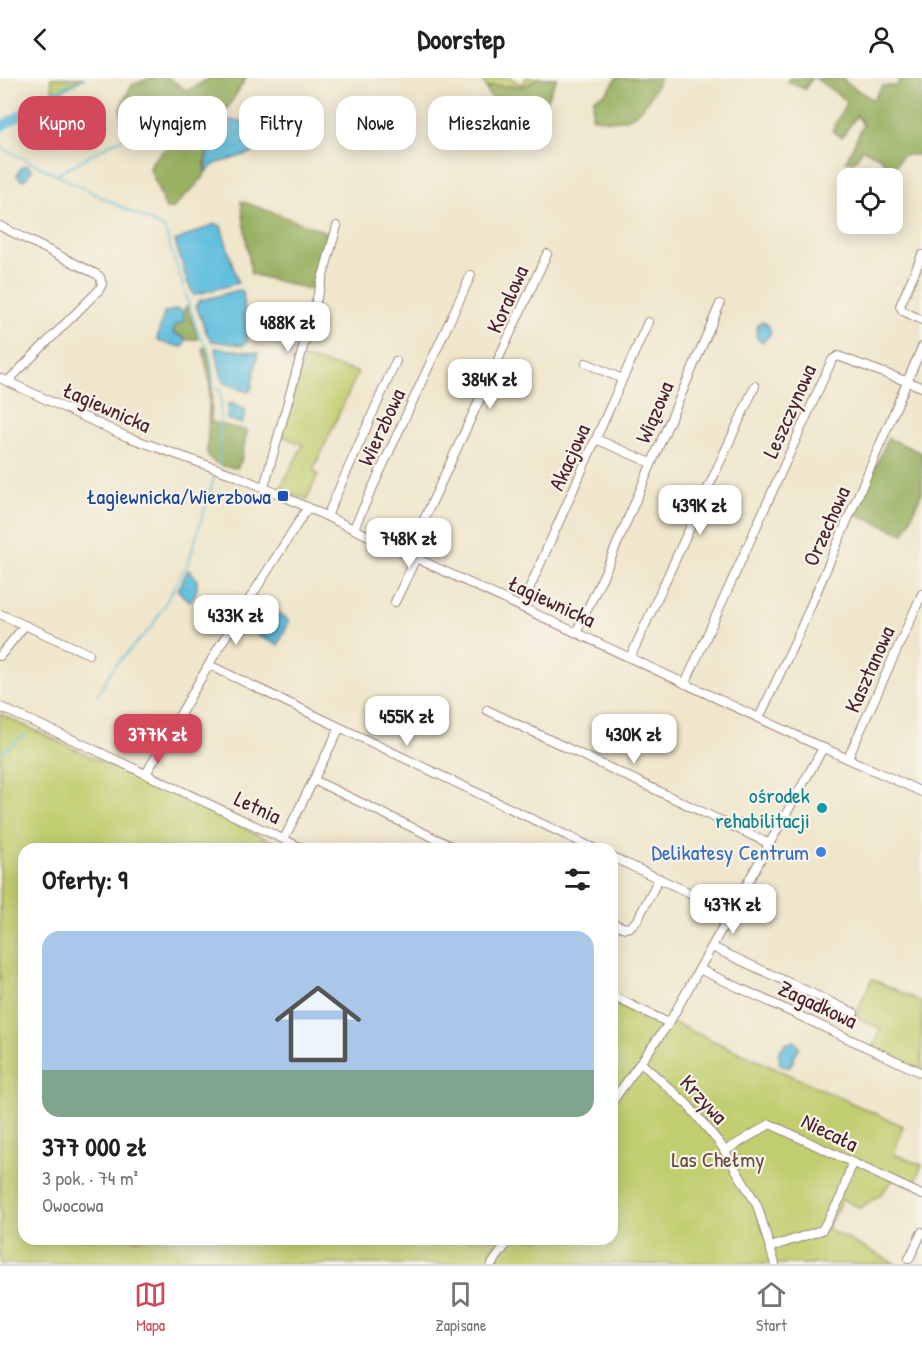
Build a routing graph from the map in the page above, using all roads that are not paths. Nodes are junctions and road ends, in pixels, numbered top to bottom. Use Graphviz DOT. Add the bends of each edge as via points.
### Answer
graph roads {
  1 [pos="0,226"];
  2 [pos="337,226"];
  3 [pos="547,254"];
  4 [pos="922,255"];
  5 [pos="471,275"];
  6 [pos="720,304"];
  7 [pos="922,320"];
  8 [pos="648,322"];
  9 [pos="922,347"];
  10 [pos="396,361"];
  11 [pos="586,363"];
  12 [pos="622,379"];
  13 [pos="4,380"];
  14 [pos="908,383"];
  15 [pos="755,386"];
  16 [pos="922,387"];
  17 [pos="596,439"];
  18 [pos="651,463"];
  19 [pos="264,487"];
  20 [pos="308,507"];
  21 [pos="327,516"];
  22 [pos="354,528"];
  23 [pos="412,556"];
  24 [pos="922,594"];
  25 [pos="395,602"];
  26 [pos="521,607"];
  27 [pos="0,614"];
  28 [pos="25,626"];
  29 [pos="576,633"];
  30 [pos="89,654"];
  31 [pos="0,656"];
  32 [pos="630,658"];
  33 [pos="209,665"];
  34 [pos="685,684"];
  35 [pos="0,707"];
  36 [pos="487,710"];
  37 [pos="759,718"];
  38 [pos="339,729"];
  39 [pos="823,748"];
  40 [pos="848,758"];
  41 [pos="146,774"];
  42 [pos="314,780"];
  43 [pos="922,791"];
  44 [pos="284,839"];
  45 [pos="292,843"];
  46 [pos="445,843"];
  47 [pos="582,843"];
  48 [pos="770,844"];
  49 [pos="618,860"];
  50 [pos="658,878"];
  51 [pos="731,912"];
  52 [pos="618,925"];
  53 [pos="712,947"];
  54 [pos="699,969"];
  55 [pos="618,999"];
  56 [pos="854,1013"];
  57 [pos="669,1023"];
  58 [pos="641,1062"];
  59 [pos="922,1073"];
  60 [pos="618,1094"];
  61 [pos="725,1151"];
  62 [pos="852,1163"];
  63 [pos="922,1195"];
  64 [pos="922,1232"];
  65 [pos="506,1245"];
  66 [pos="771,1247"];
  67 [pos="909,1260"];
  68 [pos="492,1264"];
  69 [pos="775,1264"];
  1 -- 13 [label="street" via="96,274 102,282 99,290"];
  2 -- 19 [label="street"];
  3 -- 23 [label="street, Koralowa"];
  4 -- 7 [label="street" via="900,306"];
  5 -- 22 [label="street, Wierzbowa"];
  6 -- 18 [label="street, Wiązowa"];
  8 -- 12 [label="street, Akacjowa"];
  9 -- 14 [label="street, Orzechowa"];
  10 -- 21 [label="street"];
  11 -- 12 [label="street"];
  12 -- 17 [label="street, Akacjowa"];
  13 -- 19 [label="street, Łagiewnicka" via="125,436"];
  14 -- 16 [label="street"];
  14 -- 34 [label="street, Leszczynowa" via="838,356 832,360"];
  14 -- 37 [label="street, Orzechowa"];
  15 -- 32 [label="street"];
  17 -- 18 [label="street"];
  17 -- 26 [label="street, Akacjowa"];
  18 -- 29 [label="street, Wiązowa"];
  19 -- 20 [label="street, Łagiewnicka"];
  20 -- 21 [label="street, Łagiewnicka"];
  20 -- 33 [label="street"];
  21 -- 22 [label="street, Łagiewnicka"];
  22 -- 23 [label="street, Łagiewnicka"];
  23 -- 25 [label="street, Koralowa"];
  23 -- 26 [label="street, Łagiewnicka"];
  24 -- 40 [label="street, Kasztanowa"];
  26 -- 29 [label="street, Łagiewnicka"];
  27 -- 28 [label="street"];
  28 -- 30 [label="street"];
  28 -- 31 [label="street"];
  29 -- 32 [label="street, Łagiewnicka"];
  32 -- 34 [label="street, Łagiewnicka"];
  33 -- 38 [label="street"];
  33 -- 41 [label="street"];
  34 -- 37 [label="street, Łagiewnicka"];
  35 -- 41 [label="street, Letnia"];
  36 -- 48 [label="street"];
  37 -- 39 [label="street, Łagiewnicka"];
  38 -- 42 [label="street"];
  38 -- 47 [label="street"];
  39 -- 40 [label="street, Łagiewnicka"];
  39 -- 48 [label="street"];
  40 -- 43 [label="street, Łagiewnicka"];
  41 -- 44 [label="street, Letnia"];
  42 -- 44 [label="street"];
  42 -- 46 [label="street"];
  44 -- 45 [label="street, Letnia"];
  48 -- 51 [label="street"];
  49 -- 50 [label="street"];
  50 -- 51 [label="street"];
  50 -- 52 [label="street" via="635,924 626,928"];
  51 -- 53 [label="street"];
  53 -- 54 [label="street"];
  53 -- 56 [label="street"];
  54 -- 57 [label="street"];
  54 -- 59 [label="street, Zagadkowa"];
  55 -- 57 [label="street"];
  57 -- 58 [label="street"];
  58 -- 60 [label="street"];
  58 -- 61 [label="street, Krzywa" via="698,1115"];
  61 -- 62 [label="street, Niecała" via="770,1124"];
  61 -- 66 [label="street, Krzywa" via="757,1204"];
  62 -- 63 [label="street, Niecała"];
  62 -- 66 [label="street" via="841,1197 822,1230"];
  64 -- 67 [label="street"];
  65 -- 68 [label="street"];
  66 -- 69 [label="street, Krzywa"];
}
